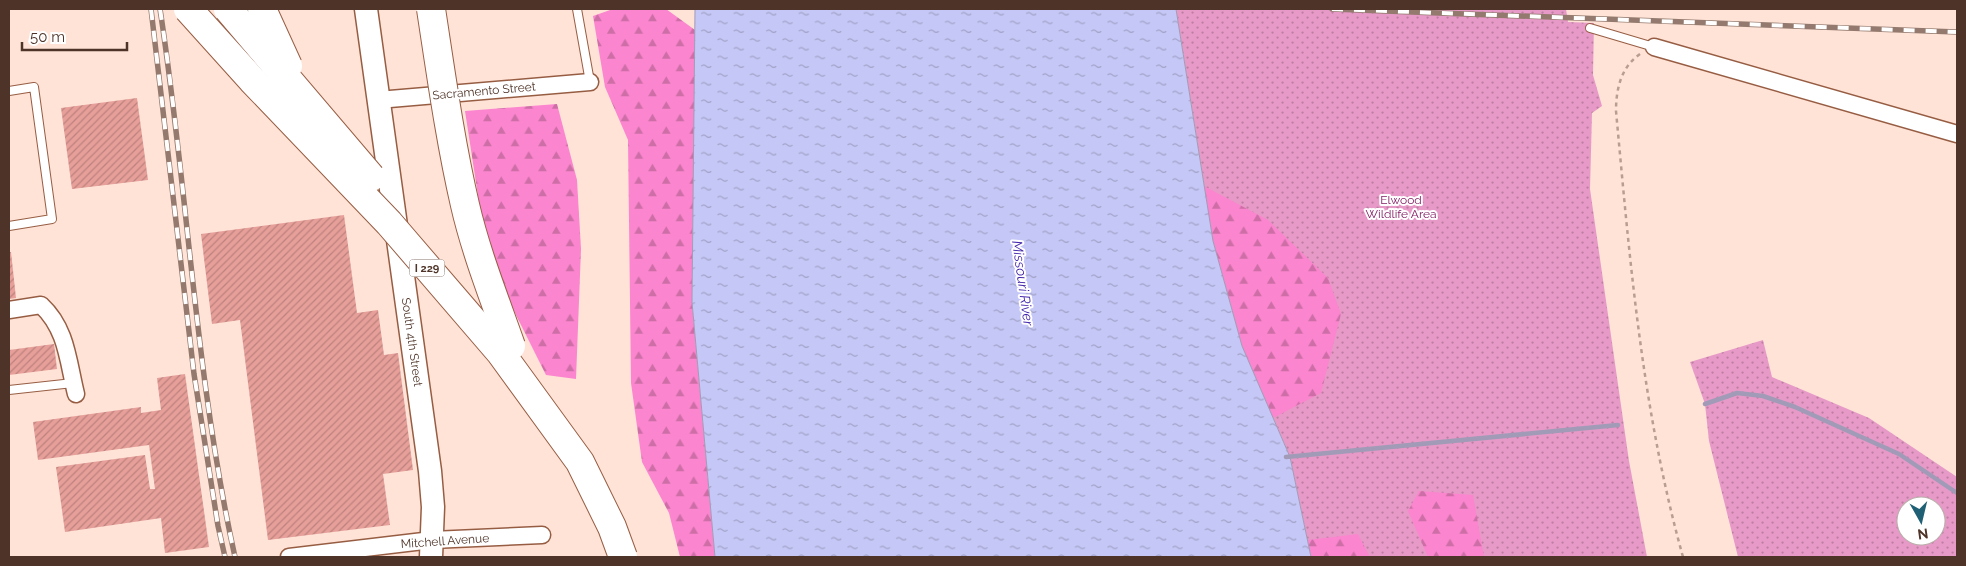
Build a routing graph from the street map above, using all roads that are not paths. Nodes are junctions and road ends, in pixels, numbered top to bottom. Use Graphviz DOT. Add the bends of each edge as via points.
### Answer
graph roads {
  1 [pos="188,9"];
  2 [pos="228,9"];
  3 [pos="262,9"];
  4 [pos="366,9"];
  5 [pos="431,9"];
  6 [pos="577,9"];
  7 [pos="1590,28"];
  8 [pos="1654,47"];
  9 [pos="590,82"];
  10 [pos="9,91"];
  11 [pos="378,100"];
  12 [pos="1957,134"];
  13 [pos="340,171"];
  14 [pos="9,226"];
  15 [pos="9,310"];
  16 [pos="511,346"];
  17 [pos="75,388"];
  18 [pos="9,390"];
  19 [pos="542,535"];
  20 [pos="432,549"];
  21 [pos="289,557"];
  22 [pos="623,557"];
  1 -- 13 [label="highway, I 229, bridge"];
  2 -- 16 [label="highway, I 229, bridge" via="339,142 387,194"];
  3 -- 13 [label="highway, bridge"];
  4 -- 11 [label="main road, South 4th Street"];
  5 -- 16 [label="highway, bridge" via="465,205"];
  6 -- 9 [label="lane"];
  7 -- 8 [label="lane"];
  8 -- 12 [label="street"];
  9 -- 11 [label="street, Sacramento Street"];
  10 -- 14 [label="lane" via="34,87 52,219"];
  11 -- 20 [label="main road, South 4th Street" via="430,471"];
  13 -- 22 [label="highway, I 229, bridge" via="500,352 580,462"];
  15 -- 17 [label="street" via="41,305 52,316 66,345"];
  16 -- 22 [label="highway, I 229, bridge" via="580,463"];
  17 -- 18 [label="lane"];
  19 -- 20 [label="street, Mitchell Avenue"];
  20 -- 21 [label="street, Mitchell Avenue"];
}
